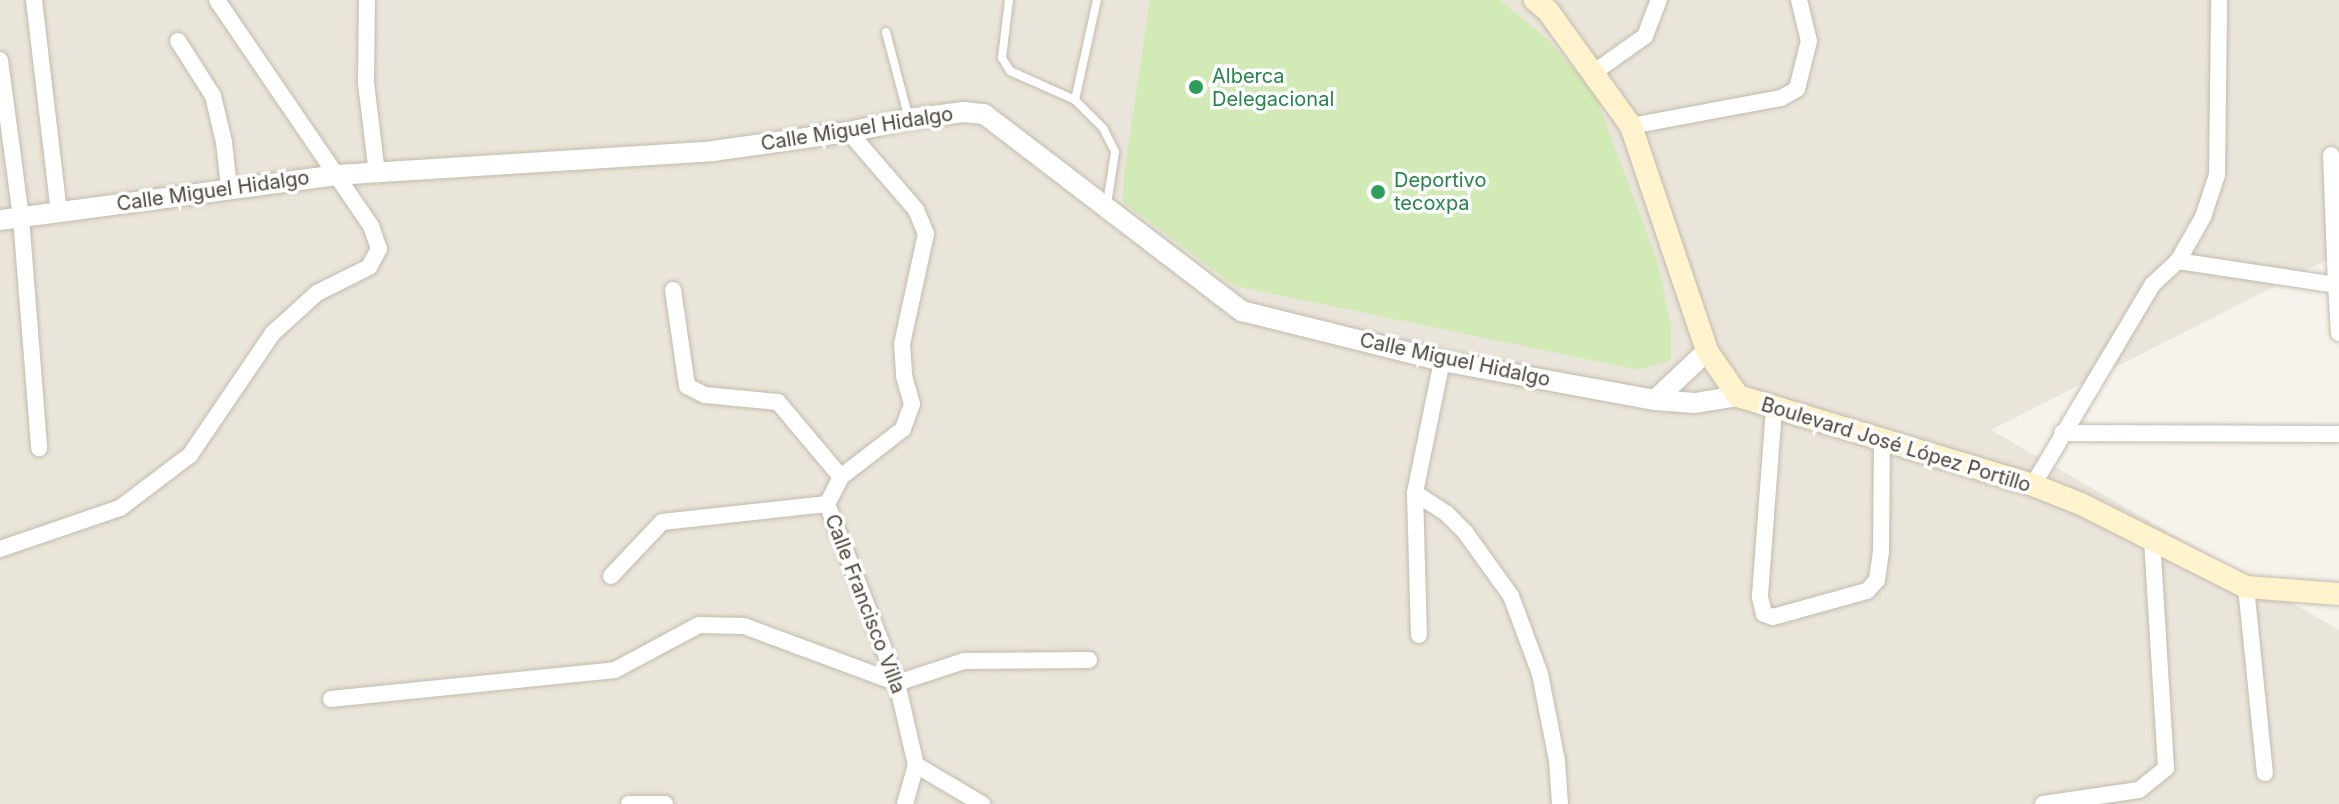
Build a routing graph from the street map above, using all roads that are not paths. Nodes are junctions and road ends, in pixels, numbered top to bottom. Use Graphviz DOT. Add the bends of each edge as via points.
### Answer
graph roads {
  1 [pos="34,0"];
  2 [pos="217,0"];
  3 [pos="367,0"];
  4 [pos="1009,0"];
  5 [pos="1097,0"];
  6 [pos="1535,0"];
  7 [pos="1659,0"];
  8 [pos="1799,0"];
  9 [pos="2219,0"];
  10 [pos="886,32"];
  11 [pos="178,41"];
  12 [pos="0,60"];
  13 [pos="1593,73"];
  14 [pos="1075,100"];
  15 [pos="909,119"];
  16 [pos="1631,126"];
  17 [pos="849,132"];
  18 [pos="2331,155"];
  19 [pos="377,174"];
  20 [pos="336,175"];
  21 [pos="229,188"];
  22 [pos="1107,205"];
  23 [pos="59,213"];
  24 [pos="21,217"];
  25 [pos="0,220"];
  26 [pos="2178,261"];
  27 [pos="2336,285"];
  28 [pos="673,290"];
  29 [pos="2339,333"];
  30 [pos="1707,351"];
  31 [pos="1442,361"];
  32 [pos="1738,396"];
  33 [pos="1655,400"];
  34 [pos="1774,409"];
  35 [pos="2062,433"];
  36 [pos="2339,434"];
  37 [pos="1882,440"];
  38 [pos="39,448"];
  39 [pos="841,477"];
  40 [pos="2033,485"];
  41 [pos="1415,493"];
  42 [pos="827,504"];
  43 [pos="2152,541"];
  44 [pos="0,549"];
  45 [pos="611,576"];
  46 [pos="2246,587"];
  47 [pos="2339,594"];
  48 [pos="1419,635"];
  49 [pos="1089,660"];
  50 [pos="897,683"];
  51 [pos="331,699"];
  52 [pos="916,765"];
  53 [pos="2265,773"];
  54 [pos="629,804"];
  55 [pos="665,804"];
  56 [pos="905,804"];
  57 [pos="982,804"];
  58 [pos="1560,804"];
  59 [pos="2043,804"];
  1 -- 23 [label="street"];
  2 -- 20 [label="street"];
  3 -- 19 [label="street" via="366,83"];
  4 -- 14 [label="lane" via="1002,58 1010,71"];
  5 -- 14 [label="lane"];
  6 -- 13 [label="main road, Boulevard José López Portillo"];
  7 -- 13 [label="street" via="1645,36"];
  8 -- 16 [label="street" via="1809,41 1797,89 1781,98"];
  9 -- 26 [label="street" via="2217,175 2203,217"];
  10 -- 15 [label="lane"];
  11 -- 21 [label="street" via="213,96"];
  12 -- 24 [label="street"];
  13 -- 16 [label="main road, Boulevard José López Portillo"];
  14 -- 22 [label="lane" via="1103,128 1115,152"];
  15 -- 17 [label="street, Calle Miguel Hidalgo"];
  15 -- 22 [label="street, Calle Miguel Hidalgo" via="984,114"];
  16 -- 30 [label="main road, Boulevard José López Portillo"];
  17 -- 19 [label="street, Calle Miguel Hidalgo" via="713,151"];
  17 -- 39 [label="street, Calle Francisco Villa" via="916,210 926,234 902,344 912,404 903,429"];
  18 -- 27 [label="street"];
  19 -- 20 [label="street, Calle Miguel Hidalgo"];
  20 -- 21 [label="street, Calle Miguel Hidalgo"];
  20 -- 44 [label="street" via="371,226 379,249 369,267 317,293 273,333 190,455 120,508"];
  21 -- 23 [label="street, Calle Miguel Hidalgo"];
  22 -- 31 [label="street, Calle Miguel Hidalgo" via="1242,311"];
  23 -- 24 [label="street, Calle Miguel Hidalgo"];
  24 -- 25 [label="street, Calle Miguel Hidalgo"];
  24 -- 38 [label="street"];
  26 -- 27 [label="street"];
  26 -- 35 [label="street" via="2152,285"];
  27 -- 29 [label="street"];
  28 -- 39 [label="street" via="687,386 705,395 778,402"];
  30 -- 32 [label="main road, Boulevard José López Portillo"];
  30 -- 33 [label="street"];
  31 -- 33 [label="street, Calle Miguel Hidalgo"];
  31 -- 41 [label="street"];
  32 -- 33 [label="street, Calle Miguel Hidalgo" via="1695,403"];
  32 -- 34 [label="main road, Boulevard José López Portillo"];
  34 -- 37 [label="main road, Boulevard José López Portillo"];
  34 -- 37 [label="street" via="1760,597 1764,614 1773,617 1867,591 1877,580"];
  35 -- 36 [label="street"];
  35 -- 40 [label="street"];
  37 -- 40 [label="main road, Boulevard José López Portillo"];
  39 -- 42 [label="street, Calle Francisco Villa"];
  40 -- 43 [label="main road, Boulevard José López Portillo"];
  41 -- 48 [label="street"];
  41 -- 58 [label="street" via="1465,532 1511,596 1540,674"];
  42 -- 45 [label="street" via="662,522"];
  42 -- 50 [label="street, Calle Francisco Villa"];
  43 -- 46 [label="main road, Boulevard José López Portillo"];
  43 -- 59 [label="street" via="2166,768 2139,790"];
  46 -- 47 [label="main road, Boulevard José López Portillo"];
  46 -- 53 [label="street"];
  49 -- 50 [label="street" via="964,661"];
  50 -- 51 [label="street" via="744,626 699,625 615,670"];
  50 -- 52 [label="street, Calle Francisco Villa"];
  52 -- 56 [label="street, Calle Francisco Villa"];
  52 -- 57 [label="street"];
  54 -- 55 [label="street"];
}
